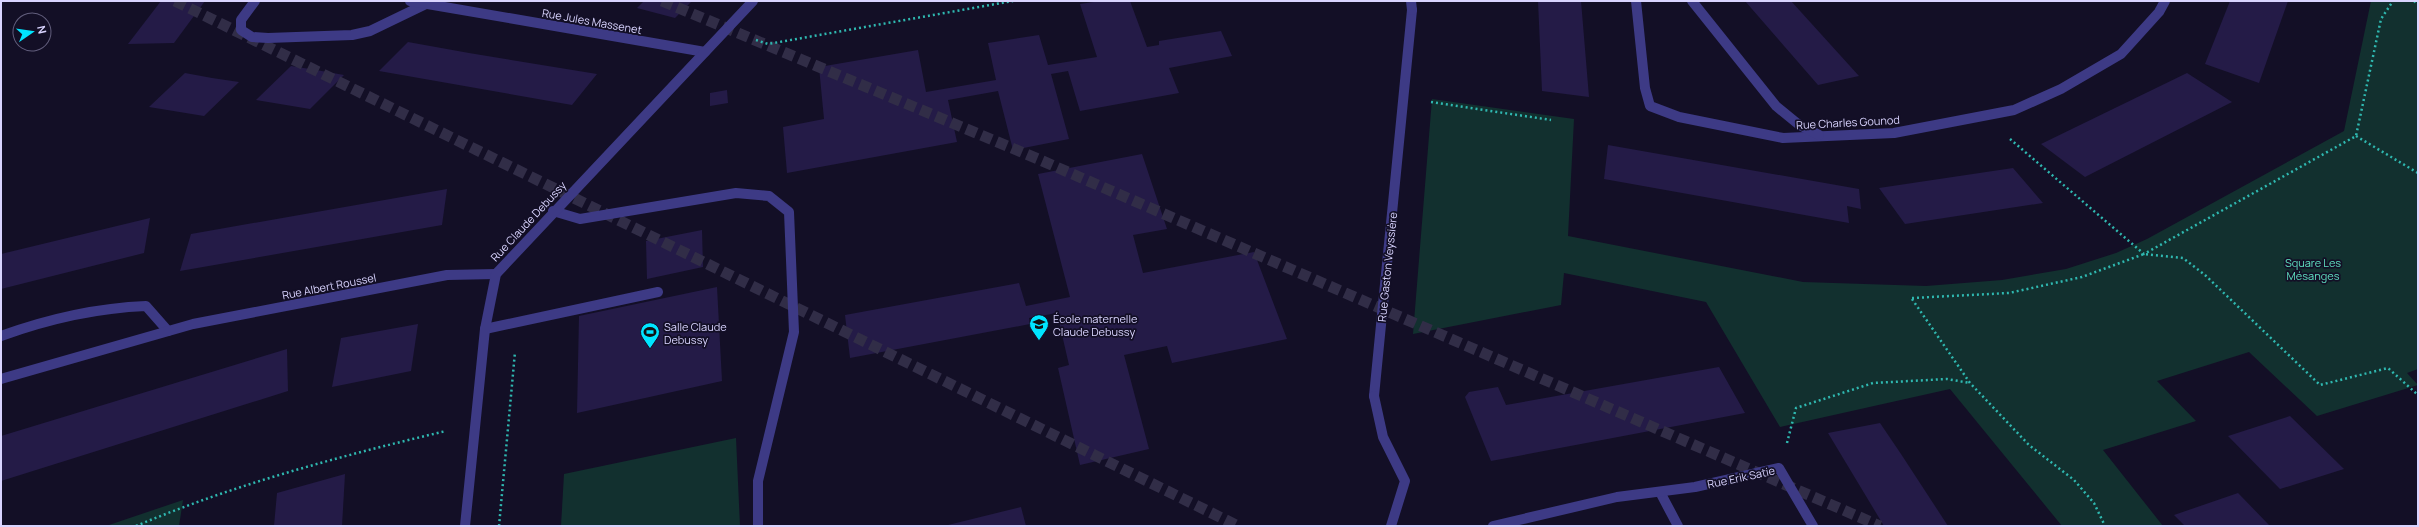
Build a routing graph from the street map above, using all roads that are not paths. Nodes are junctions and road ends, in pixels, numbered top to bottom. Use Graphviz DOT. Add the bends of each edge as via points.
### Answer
graph roads {
  1 [pos="255,1"];
  2 [pos="410,1"];
  3 [pos="753,1"];
  4 [pos="1636,1"];
  5 [pos="1692,1"];
  6 [pos="2166,1"];
  7 [pos="428,3"];
  8 [pos="1412,6"];
  9 [pos="705,52"];
  10 [pos="1821,136"];
  11 [pos="553,211"];
  12 [pos="496,274"];
  13 [pos="658,292"];
  14 [pos="485,329"];
  15 [pos="168,331"];
  16 [pos="1,336"];
  17 [pos="1,379"];
  18 [pos="1660,492"];
  19 [pos="465,526"];
  20 [pos="758,526"];
  21 [pos="1391,526"];
  22 [pos="1493,526"];
  23 [pos="1678,526"];
  24 [pos="1813,526"];
  1 -- 7 [label="street" via="241,20 241,30 252,37 268,38 352,35 370,31"];
  2 -- 7 [label="street, Rue Jules Massenet"];
  3 -- 9 [label="street, Rue Claude Debussy"];
  4 -- 10 [label="street, Rue Charles Gounod" via="1645,88 1650,106 1679,117 1783,138"];
  5 -- 10 [label="street" via="1776,106 1798,124"];
  6 -- 10 [label="street, Rue Charles Gounod" via="2121,54 2061,89 2014,110 1894,133"];
  7 -- 9 [label="street, Rue Jules Massenet"];
  8 -- 21 [label="street, Rue Gaston Veyssière" via="1374,396 1383,437 1405,481"];
  9 -- 11 [label="street, Rue Claude Debussy"];
  11 -- 12 [label="street, Rue Claude Debussy"];
  11 -- 20 [label="street" via="580,219 736,194 769,196 789,212 794,332 758,481"];
  12 -- 14 [label="street, Rue Claude Debussy"];
  12 -- 15 [label="street, Rue Albert Roussel" via="447,275"];
  13 -- 14 [label="street"];
  14 -- 19 [label="street, Rue Claude Debussy"];
  15 -- 16 [label="street" via="146,306 42,321"];
  15 -- 17 [label="street, Rue Albert Roussel"];
  18 -- 22 [label="street, Rue Erik Satie" via="1617,497"];
  18 -- 23 [label="street"];
  18 -- 24 [label="street, Rue Erik Satie" via="1695,487 1779,468"];
}
